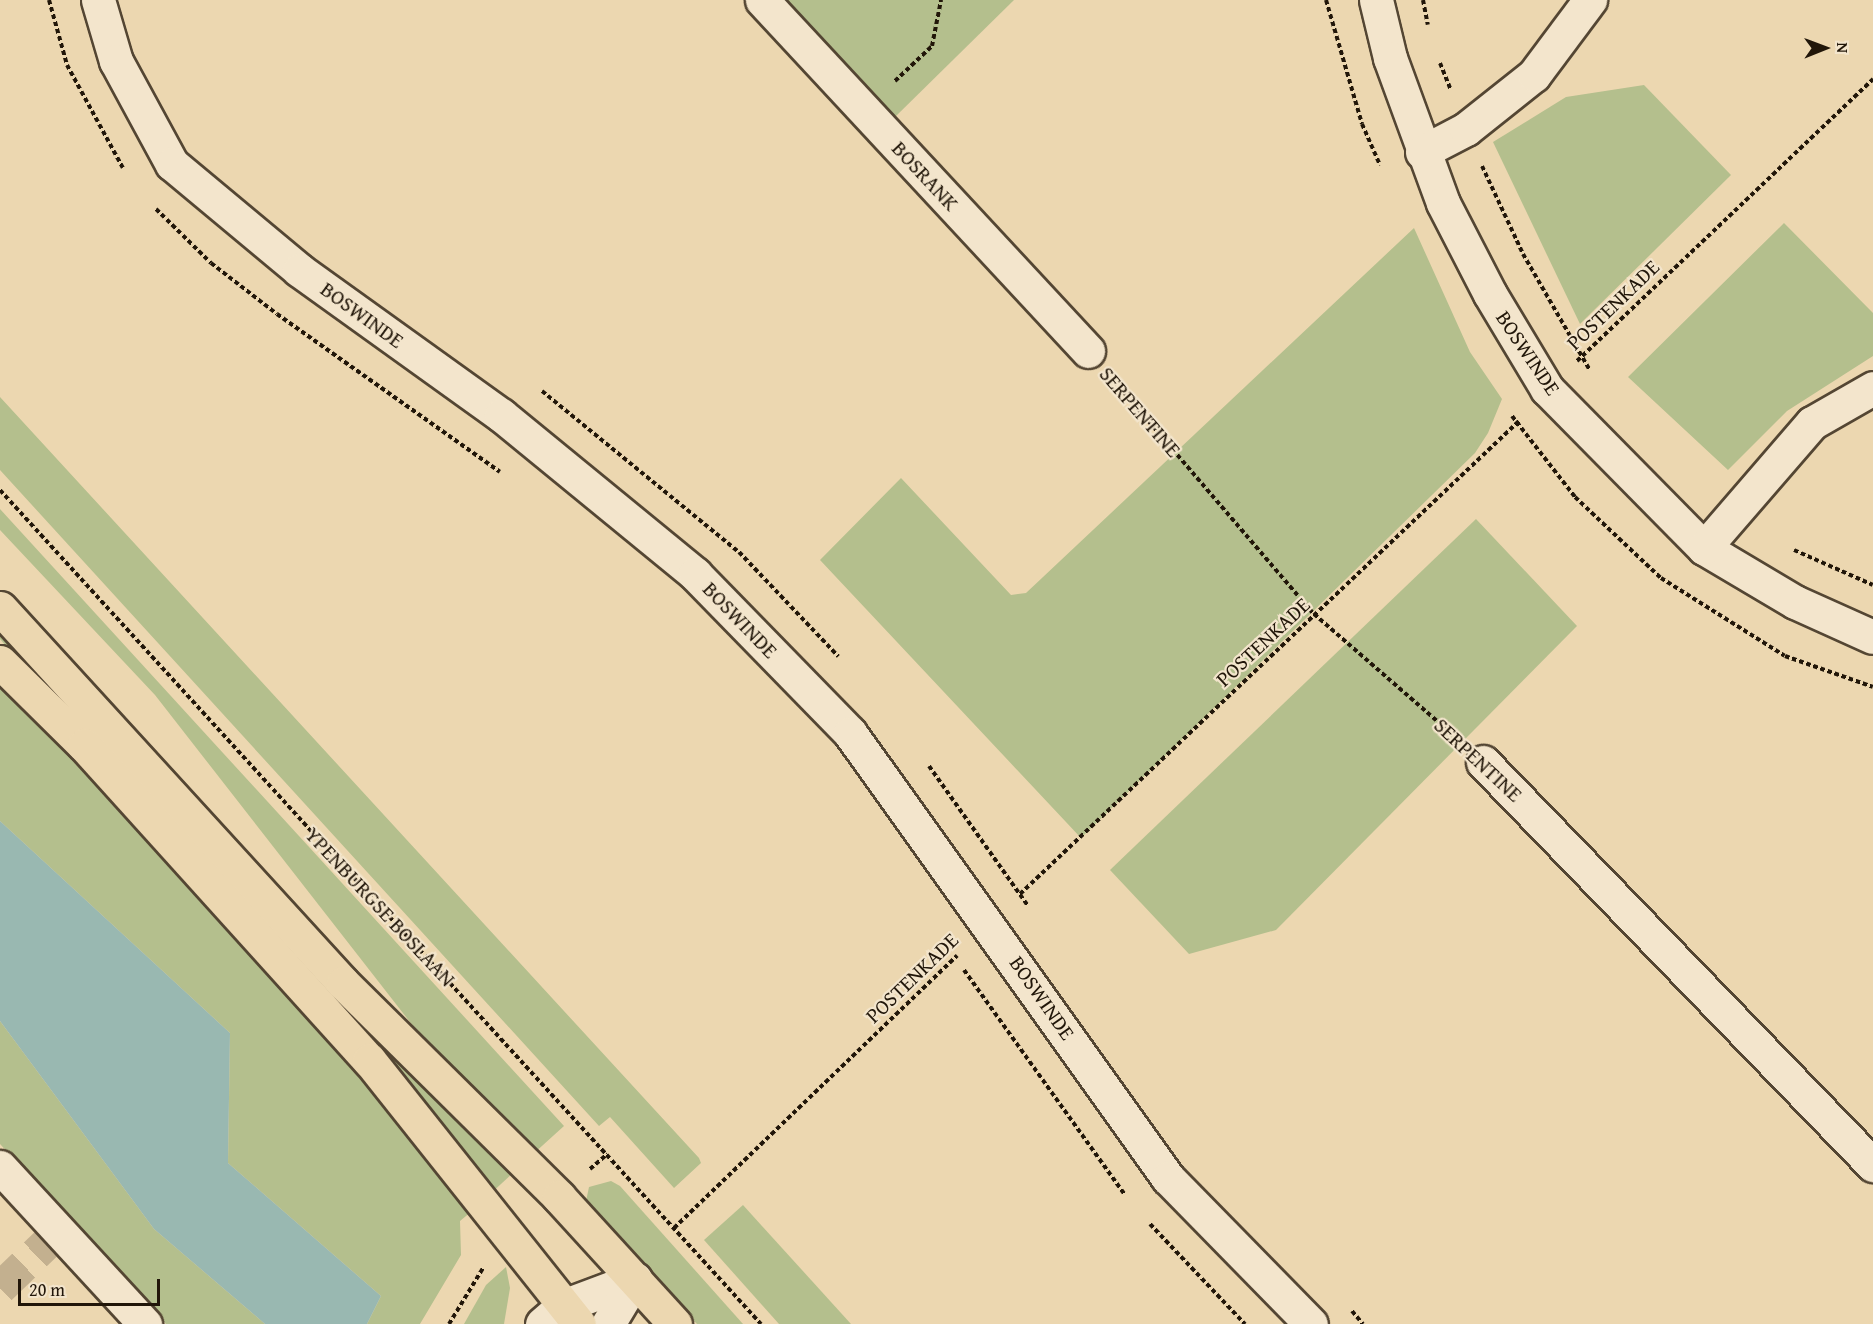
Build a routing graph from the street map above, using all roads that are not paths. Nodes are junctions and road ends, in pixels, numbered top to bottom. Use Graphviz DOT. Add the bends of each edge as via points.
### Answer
graph roads {
  1 [pos="98,0"];
  2 [pos="762,0"];
  3 [pos="1376,0"];
  4 [pos="1590,0"];
  5 [pos="1422,152"];
  6 [pos="1088,351"];
  7 [pos="1873,388"];
  8 [pos="1704,548"];
  9 [pos="0,608"];
  10 [pos="1873,637"];
  11 [pos="0,662"];
  12 [pos="1484,762"];
  13 [pos="1873,1165"];
  14 [pos="0,1167"];
  15 [pos="635,1279"];
  16 [pos="561,1318"];
  17 [pos="146,1324"];
  18 [pos="608,1324"];
  19 [pos="675,1324"];
  20 [pos="1311,1324"];
  1 -- 20 [label="street, BOSWINDE" via="116,61 172,164 299,270 501,415 695,574 850,733 1168,1178"];
  2 -- 6 [label="street, BOSRANK"];
  3 -- 5 [label="street, BOSWINDE" via="1390,58"];
  4 -- 5 [label="street" via="1534,75 1466,129"];
  5 -- 8 [label="street, BOSWINDE" via="1490,294 1547,389"];
  7 -- 8 [label="street" via="1812,423"];
  8 -- 10 [label="street, BOSWINDE" via="1795,602"];
  9 -- 15 [label="main road" via="343,983"];
  11 -- 16 [label="main road" via="84,746 369,1060"];
  12 -- 13 [label="street, SERPENTINE"];
  14 -- 17 [label="street"];
  15 -- 16 [label="street"];
  15 -- 18 [label="street"];
  15 -- 19 [label="main road"];
}
